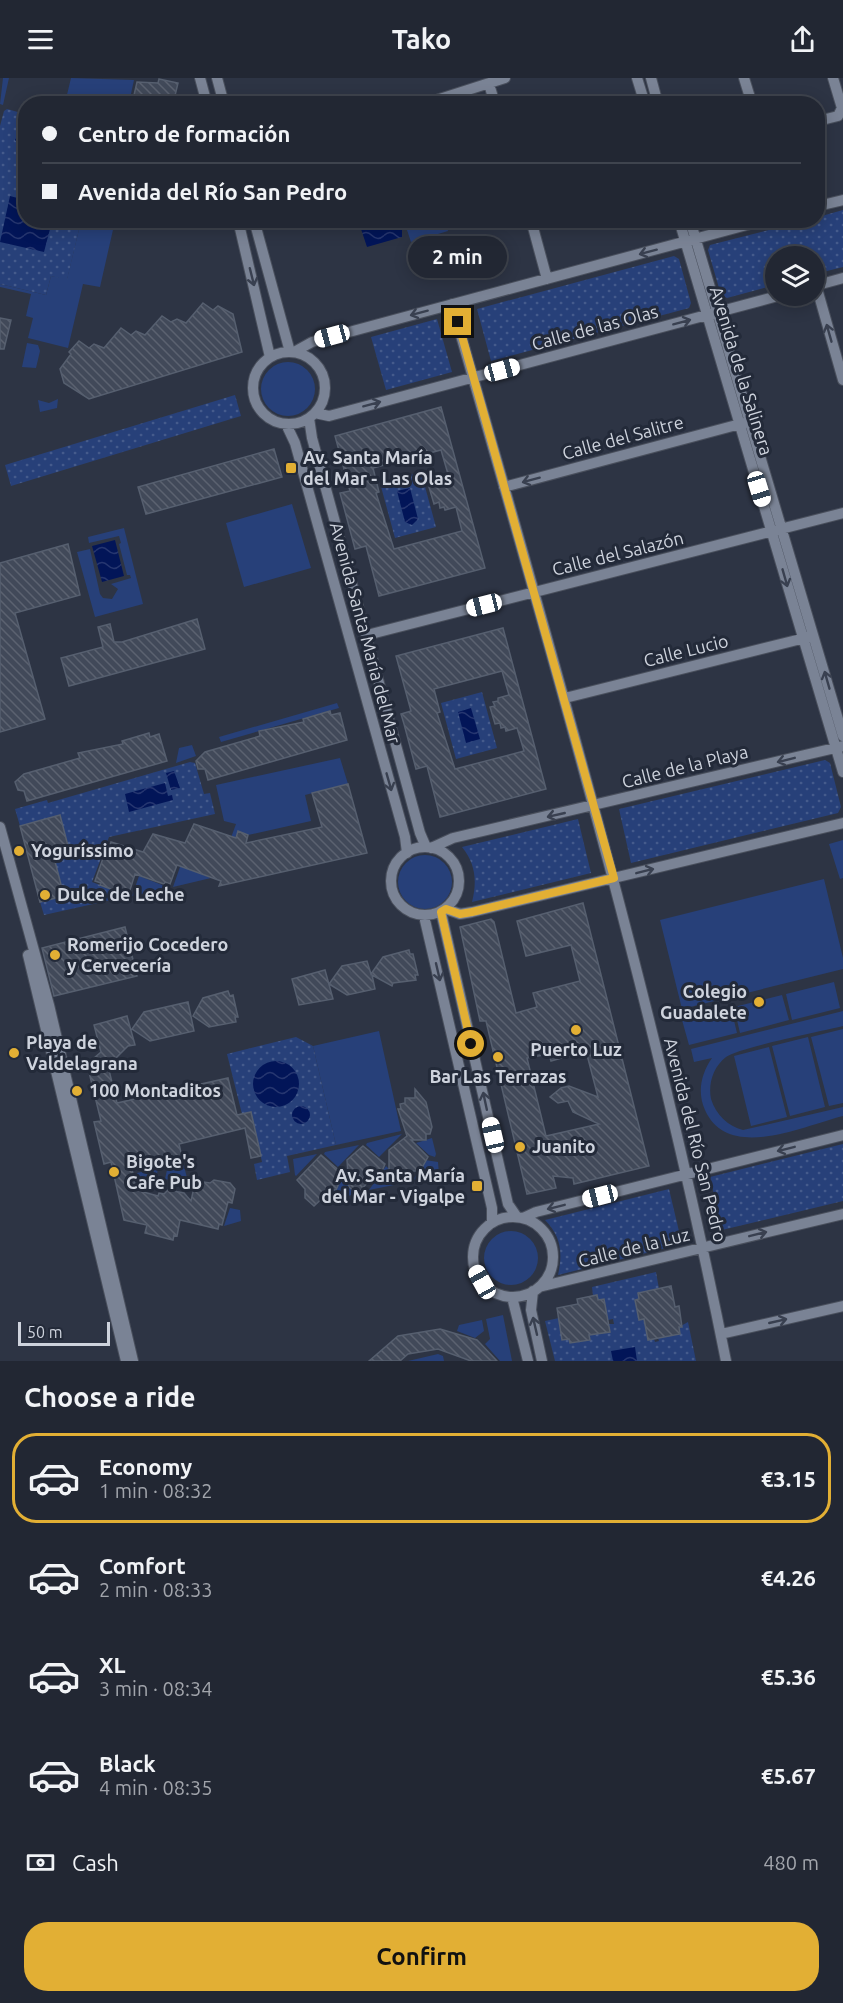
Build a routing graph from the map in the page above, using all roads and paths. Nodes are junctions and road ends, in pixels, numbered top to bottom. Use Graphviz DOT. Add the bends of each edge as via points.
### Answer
graph roads {
  1 [pos="200,78"];
  2 [pos="217,78"];
  3 [pos="505,78"];
  4 [pos="637,78"];
  5 [pos="651,78"];
  6 [pos="744,78"];
  7 [pos="833,78"];
  8 [pos="489,84"];
  9 [pos="205,96"];
  10 [pos="222,96"];
  11 [pos="450,96"];
  12 [pos="493,96"];
  13 [pos="643,96"];
  14 [pos="656,96"];
  15 [pos="750,96"];
  16 [pos="825,119"];
  17 [pos="843,200"];
  18 [pos="825,204"];
  19 [pos="240,228"];
  20 [pos="256,228"];
  21 [pos="533,228"];
  22 [pos="683,228"];
  23 [pos="690,228"];
  24 [pos="736,228"];
  25 [pos="690,241"];
  26 [pos="843,278"];
  27 [pos="547,279"];
  28 [pos="825,282"];
  29 [pos="765,299"];
  30 [pos="452,304"];
  31 [pos="821,306"];
  32 [pos="711,314"];
  33 [pos="292,352"];
  34 [pos="270,357"];
  35 [pos="473,378"];
  36 [pos="843,380"];
  37 [pos="312,415"];
  38 [pos="745,423"];
  39 [pos="286,424"];
  40 [pos="504,487"];
  41 [pos="843,513"];
  42 [pos="776,530"];
  43 [pos="535,592"];
  44 [pos="367,635"];
  45 [pos="815,636"];
  46 [pos="803,639"];
  47 [pos="565,698"];
  48 [pos="843,736"];
  49 [pos="840,747"];
  50 [pos="843,772"];
  51 [pos="596,806"];
  52 [pos="843,823"];
  53 [pos="0,827"];
  54 [pos="429,848"];
  55 [pos="0,853"];
  56 [pos="407,853"];
  57 [pos="614,878"];
  58 [pos="443,910"];
  59 [pos="424,916"];
  60 [pos="843,1135"];
  61 [pos="686,1175"];
  62 [pos="843,1214"];
  63 [pos="520,1218"];
  64 [pos="492,1223"];
  65 [pos="704,1247"];
  66 [pos="536,1289"];
  67 [pos="512,1297"];
  68 [pos="843,1306"];
  69 [pos="721,1334"];
  70 [pos="126,1361"];
  71 [pos="134,1361"];
  72 [pos="528,1361"];
  73 [pos="543,1361"];
  74 [pos="726,1361"];
  1 -- 9 [label="street"];
  2 -- 10 [label="street"];
  3 -- 8 [label="street"];
  4 -- 13 [label="street"];
  5 -- 14 [label="street"];
  6 -- 15 [label="street"];
  7 -- 16 [label="street" via="842,108 838,116"];
  8 -- 11 [label="street"];
  8 -- 12 [label="street"];
  17 -- 18 [label="street"];
  19 -- 34 [label="street, one-way"];
  20 -- 33 [label="street"];
  21 -- 27 [label="street"];
  22 -- 25 [label="street"];
  23 -- 25 [label="street"];
  24 -- 25 [label="street"];
  25 -- 27 [label="street, one-way"];
  25 -- 32 [label="street, Avenida de la Salinera"];
  26 -- 28 [label="street"];
  27 -- 30 [label="street"];
  29 -- 32 [label="street, Calle de las Olas"];
  30 -- 33 [label="street, one-way" via="312,342"];
  30 -- 35 [label="street, Avenida del Río San Pedro"];
  36 -- 31 [label="street, one-way"];
  35 -- 32 [label="street, Calle de las Olas, one-way"];
  32 -- 38 [label="street, Avenida de la Salinera"];
  33 -- 34 [label="street"];
  33 -- 37 [label="street" via="314,362 321,371 325,392"];
  34 -- 39 [label="street" via="254,378 255,400 269,418"];
  37 -- 35 [label="street, Calle de las Olas, one-way" via="329,416"];
  35 -- 40 [label="street, Avenida del Río San Pedro"];
  37 -- 39 [label="street"];
  37 -- 44 [label="street, Avenida Santa María del Mar" via="315,448"];
  38 -- 40 [label="street, Calle del Salitre, one-way"];
  38 -- 42 [label="street, Avenida de la Salinera"];
  39 -- 56 [label="street, Avenida Santa María del Mar, one-way" via="305,476"];
  40 -- 43 [label="street, Avenida del Río San Pedro"];
  41 -- 42 [label="street, Calle del Salazón"];
  42 -- 43 [label="street, Calle del Salazón"];
  42 -- 45 [label="street"];
  42 -- 46 [label="street, Avenida de la Salinera, one-way"];
  43 -- 44 [label="street, Calle del Salazón"];
  43 -- 47 [label="street, Avenida del Río San Pedro"];
  44 -- 54 [label="street, Avenida Santa María del Mar" via="420,833"];
  45 -- 46 [label="street, Calle Lucio"];
  48 -- 45 [label="street, one-way"];
  46 -- 47 [label="street, Calle Lucio"];
  46 -- 49 [label="street, Avenida de la Salinera"];
  47 -- 51 [label="street, Avenida del Río San Pedro"];
  49 -- 50 [label="street, Avenida de la Salinera"];
  49 -- 51 [label="street, Calle de la Playa, one-way"];
  51 -- 54 [label="street, Calle de la Playa, one-way" via="453,838"];
  51 -- 57 [label="street, Avenida del Río San Pedro"];
  57 -- 52 [label="street, one-way"];
  53 -- 71 [label="street" via="49,1005"];
  54 -- 56 [label="street"];
  54 -- 58 [label="street" via="449,857 459,874 457,893"];
  55 -- 70 [label="street"];
  56 -- 59 [label="street" via="392,872 392,891 402,907"];
  57 -- 58 [label="street" via="472,912"];
  57 -- 61 [label="street, Avenida del Río San Pedro"];
  58 -- 59 [label="street"];
  63 -- 58 [label="street, one-way" via="508,1204"];
  59 -- 64 [label="street, one-way" via="492,1208"];
  60 -- 61 [label="street, one-way"];
  61 -- 63 [label="street, one-way"];
  61 -- 65 [label="street, Avenida del Río San Pedro"];
  65 -- 62 [label="street, Calle de la Luz, one-way"];
  63 -- 64 [label="street"];
  63 -- 66 [label="street" via="544,1231 553,1254 549,1272"];
  64 -- 67 [label="street" via="475,1243 475,1270 492,1291"];
  65 -- 66 [label="street, Calle de la Luz"];
  65 -- 69 [label="street, Avenida del Río San Pedro"];
  66 -- 67 [label="street"];
  73 -- 66 [label="street, one-way" via="531,1310"];
  67 -- 72 [label="street"];
  69 -- 68 [label="street, one-way"];
  69 -- 74 [label="street, Avenida del Río San Pedro"];
}
